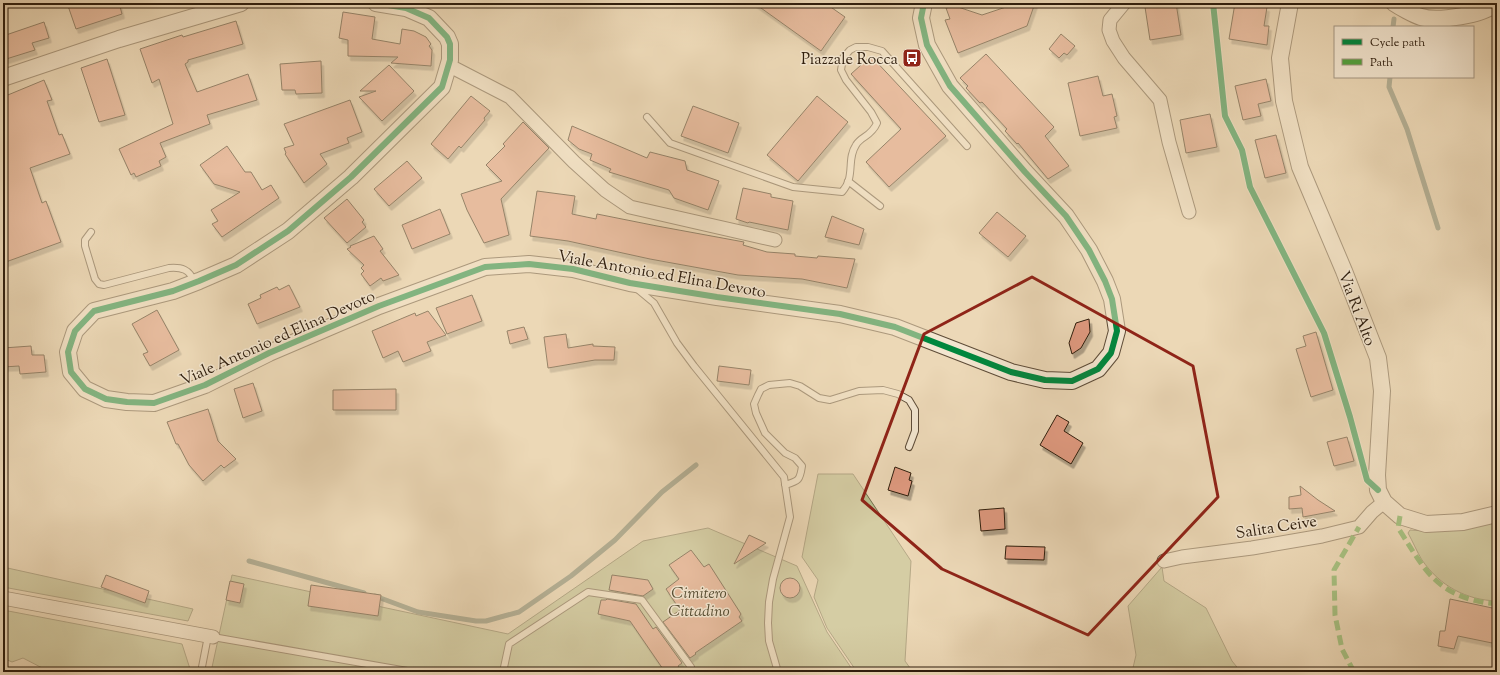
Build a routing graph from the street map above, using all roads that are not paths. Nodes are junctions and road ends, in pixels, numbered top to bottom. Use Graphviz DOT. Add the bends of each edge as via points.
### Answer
graph roads {
  1 [pos="241,3"];
  2 [pos="376,3"];
  3 [pos="924,3"];
  4 [pos="1124,3"];
  5 [pos="1290,3"];
  6 [pos="1394,3"];
  7 [pos="1496,3"];
  8 [pos="448,65"];
  9 [pos="3,78"];
  10 [pos="648,117"];
  11 [pos="967,146"];
  12 [pos="848,181"];
  13 [pos="880,206"];
  14 [pos="1190,212"];
  15 [pos="91,232"];
  16 [pos="774,240"];
  17 [pos="194,283"];
  18 [pos="630,283"];
  19 [pos="908,447"];
  20 [pos="785,485"];
  21 [pos="1384,502"];
  22 [pos="1497,514"];
  23 [pos="1164,561"];
  24 [pos="3,598"];
  25 [pos="211,636"];
  26 [pos="201,672"];
  27 [pos="413,672"];
  28 [pos="503,672"];
  29 [pos="692,672"];
  30 [pos="778,672"];
  1 -- 9 [label="street" via="119,39"];
  2 -- 8 [label="street, Viale Antonio ed Elina Devoto" via="406,8 429,18 450,44"];
  3 -- 18 [label="street, Viale Antonio ed Elina Devoto" via="921,18 927,46 950,86 1066,216 1089,250 1112,299 1117,332 1111,353 1098,369 1072,381 1045,380 1011,372 894,327 840,314"];
  4 -- 14 [label="street" via="1110,20 1109,30 1124,58 1160,100 1169,142"];
  5 -- 21 [label="street, Via Ri Alto" via="1280,58 1284,101 1300,167 1378,358 1382,391 1377,475 1378,490"];
  6 -- 7 [label="street" via="1422,17 1457,18 1492,7"];
  8 -- 16 [label="street" via="510,96 574,162 605,190 630,207"];
  8 -- 17 [label="street, Viale Antonio ed Elina Devoto" via="442,86 351,177 288,231 236,265"];
  10 -- 12 [label="lane" via="670,143 794,188 842,192"];
  11 -- 12 [label="lane" via="882,51 856,47 843,58 841,70 876,123 873,131 856,144 851,157"];
  12 -- 13 [label="lane"];
  15 -- 17 [label="lane" via="85,246 95,279 99,284 104,285 178,267 186,269"];
  17 -- 18 [label="street, Viale Antonio ed Elina Devoto" via="173,291 94,311 75,331 68,352 71,372 85,389 106,399 154,403 205,385 269,352 380,306 485,267 529,264 573,269"];
  18 -- 20 [label="lane" via="654,303 677,343 784,477"];
  19 -- 20 [label="lane" via="915,431 915,410 909,400 898,394 883,390 859,391 830,400 818,398 800,386 790,383 769,385 761,389 758,395 754,404 756,413 765,433 802,466 801,476 796,482"];
  20 -- 30 [label="lane" via="790,517 773,579 768,623 769,641"];
  21 -- 22 [label="street, Via Ri Alto" via="1400,516 1426,524 1463,522"];
  21 -- 23 [label="street, Salita Ceive" via="1359,527 1322,536"];
  24 -- 25 [label="street"];
  25 -- 26 [label="lane"];
  25 -- 27 [label="lane"];
  28 -- 29 [label="lane" via="509,644 588,592 642,600"];
}
